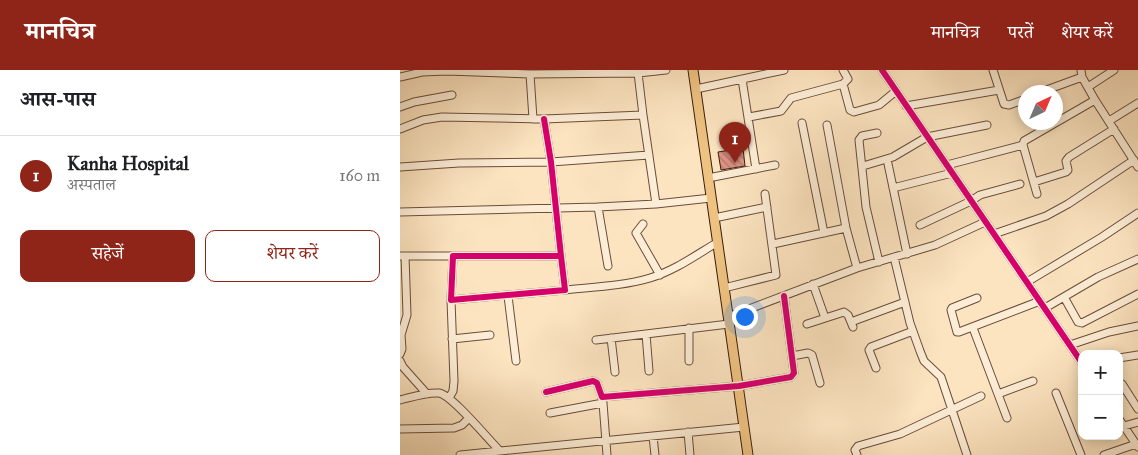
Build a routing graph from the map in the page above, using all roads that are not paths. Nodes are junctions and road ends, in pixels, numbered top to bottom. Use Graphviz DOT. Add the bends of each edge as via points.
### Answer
graph roads {
  1 [pos="666,70"];
  2 [pos="693,70"];
  3 [pos="784,70"];
  4 [pos="843,70"];
  5 [pos="882,70"];
  6 [pos="993,70"];
  7 [pos="1114,70"];
  8 [pos="638,73"];
  9 [pos="1081,73"];
  10 [pos="530,74"];
  11 [pos="400,77"];
  12 [pos="742,79"];
  13 [pos="843,84"];
  14 [pos="1056,85"];
  15 [pos="1088,87"];
  16 [pos="696,89"];
  17 [pos="999,90"];
  18 [pos="896,91"];
  19 [pos="452,94"];
  20 [pos="1095,100"];
  21 [pos="1018,101"];
  22 [pos="1138,103"];
  23 [pos="906,106"];
  24 [pos="400,107"];
  25 [pos="643,115"];
  26 [pos="749,117"];
  27 [pos="533,119"];
  28 [pos="544,120"];
  29 [pos="1109,121"];
  30 [pos="802,123"];
  31 [pos="987,125"];
  32 [pos="827,126"];
  33 [pos="400,129"];
  34 [pos="1114,129"];
  35 [pos="877,133"];
  36 [pos="927,137"];
  37 [pos="1024,145"];
  38 [pos="1138,151"];
  39 [pos="648,155"];
  40 [pos="1132,158"];
  41 [pos="887,159"];
  42 [pos="551,162"];
  43 [pos="775,165"];
  44 [pos="947,165"];
  45 [pos="863,166"];
  46 [pos="400,167"];
  47 [pos="1138,167"];
  48 [pos="756,169"];
  49 [pos="952,173"];
  50 [pos="708,178"];
  51 [pos="1034,182"];
  52 [pos="1020,184"];
  53 [pos="893,188"];
  54 [pos="765,194"];
  55 [pos="1038,194"];
  56 [pos="711,198"];
  57 [pos="971,201"];
  58 [pos="656,204"];
  59 [pos="767,207"];
  60 [pos="598,208"];
  61 [pos="555,209"];
  62 [pos="400,212"];
  63 [pos="1138,213"];
  64 [pos="714,218"];
  65 [pos="985,222"];
  66 [pos="643,224"];
  67 [pos="920,225"];
  68 [pos="846,228"];
  69 [pos="824,233"];
  70 [pos="994,234"];
  71 [pos="718,242"];
  72 [pos="773,244"];
  73 [pos="907,254"];
  74 [pos="403,256"];
  75 [pos="453,256"];
  76 [pos="561,256"];
  77 [pos="894,257"];
  78 [pos="1138,259"];
  79 [pos="879,262"];
  80 [pos="608,266"];
  81 [pos="857,268"];
  82 [pos="660,274"];
  83 [pos="1027,282"];
  84 [pos="813,284"];
  85 [pos="724,288"];
  86 [pos="565,290"];
  87 [pos="1138,294"];
  88 [pos="403,296"];
  89 [pos="508,296"];
  90 [pos="784,296"];
  91 [pos="1064,297"];
  92 [pos="977,298"];
  93 [pos="451,300"];
  94 [pos="1040,300"];
  95 [pos="905,302"];
  96 [pos="1045,308"];
  97 [pos="825,318"];
  98 [pos="729,320"];
  99 [pos="807,324"];
  100 [pos="1138,326"];
  101 [pos="689,328"];
  102 [pos="973,328"];
  103 [pos="913,331"];
  104 [pos="646,334"];
  105 [pos="490,335"];
  106 [pos="611,338"];
  107 [pos="452,339"];
  108 [pos="596,340"];
  109 [pos="1070,345"];
  110 [pos="400,354"];
  111 [pos="792,356"];
  112 [pos="1138,356"];
  113 [pos="1078,357"];
  114 [pos="1123,358"];
  115 [pos="516,360"];
  116 [pos="400,361"];
  117 [pos="689,361"];
  118 [pos="876,368"];
  119 [pos="648,370"];
  120 [pos="616,372"];
  121 [pos="1033,381"];
  122 [pos="820,383"];
  123 [pos="739,386"];
  124 [pos="1123,386"];
  125 [pos="546,392"];
  126 [pos="1056,393"];
  127 [pos="427,394"];
  128 [pos="998,394"];
  129 [pos="981,396"];
  130 [pos="449,398"];
  131 [pos="400,400"];
  132 [pos="602,400"];
  133 [pos="1138,409"];
  134 [pos="952,411"];
  135 [pos="550,412"];
  136 [pos="469,418"];
  137 [pos="1007,418"];
  138 [pos="1138,422"];
  139 [pos="1124,426"];
  140 [pos="744,427"];
  141 [pos="400,429"];
  142 [pos="688,432"];
  143 [pos="653,436"];
  144 [pos="605,440"];
  145 [pos="1137,446"];
  146 [pos="503,451"];
  147 [pos="460,455"];
  148 [pos="607,455"];
  149 [pos="655,455"];
  150 [pos="690,455"];
  151 [pos="748,455"];
  152 [pos="857,455"];
  153 [pos="967,455"];
  154 [pos="1081,455"];
  155 [pos="1104,455"];
  1 -- 8 [label="street"];
  2 -- 16 [label="main road"];
  3 -- 12 [label="street"];
  4 -- 13 [label="street" via="848,78"];
  5 -- 18 [label="street"];
  6 -- 17 [label="street"];
  7 -- 15 [label="street"];
  8 -- 10 [label="street"];
  8 -- 25 [label="street"];
  9 -- 14 [label="street"];
  9 -- 15 [label="street"];
  10 -- 11 [label="street" via="447,70"];
  10 -- 27 [label="street"];
  12 -- 16 [label="street"];
  12 -- 26 [label="street"];
  13 -- 18 [label="street" via="850,110 854,112 879,105"];
  13 -- 26 [label="street" via="791,98 781,111"];
  15 -- 20 [label="street"];
  16 -- 50 [label="main road"];
  17 -- 21 [label="street" via="1004,104"];
  17 -- 23 [label="street"];
  18 -- 23 [label="street"];
  19 -- 24 [label="street"];
  20 -- 29 [label="street"];
  20 -- 37 [label="street" via="1025,139"];
  22 -- 29 [label="street"];
  23 -- 36 [label="street"];
  25 -- 28 [label="street"];
  25 -- 39 [label="street"];
  26 -- 48 [label="street"];
  27 -- 28 [label="street"];
  27 -- 33 [label="street" via="442,116"];
  28 -- 42 [label="street"];
  29 -- 34 [label="street"];
  30 -- 69 [label="street"];
  31 -- 36 [label="street"];
  32 -- 68 [label="street"];
  34 -- 40 [label="street"];
  34 -- 51 [label="street" via="1069,157 1066,172"];
  35 -- 45 [label="street" via="859,138"];
  36 -- 41 [label="street"];
  36 -- 44 [label="street"];
  37 -- 44 [label="street"];
  37 -- 51 [label="street"];
  38 -- 40 [label="street"];
  39 -- 42 [label="street"];
  39 -- 58 [label="street"];
  40 -- 47 [label="street"];
  40 -- 70 [label="street" via="1068,204 1046,216"];
  41 -- 45 [label="street"];
  41 -- 53 [label="street"];
  42 -- 46 [label="street" via="459,162"];
  42 -- 61 [label="street"];
  43 -- 48 [label="street"];
  44 -- 49 [label="street"];
  45 -- 79 [label="street" via="866,207"];
  48 -- 50 [label="street"];
  49 -- 53 [label="street"];
  49 -- 57 [label="street"];
  50 -- 56 [label="main road"];
  51 -- 55 [label="street"];
  52 -- 57 [label="street" via="980,195"];
  53 -- 73 [label="street"];
  54 -- 59 [label="street"];
  56 -- 58 [label="street"];
  56 -- 64 [label="main road"];
  57 -- 65 [label="street"];
  57 -- 67 [label="street"];
  58 -- 60 [label="street"];
  59 -- 64 [label="street"];
  59 -- 72 [label="street"];
  60 -- 61 [label="street"];
  60 -- 80 [label="street"];
  61 -- 62 [label="street"];
  61 -- 76 [label="street"];
  63 -- 83 [label="street"];
  64 -- 71 [label="main road"];
  65 -- 70 [label="street"];
  65 -- 73 [label="street" via="943,242"];
  66 -- 82 [label="street" via="637,230 637,236"];
  68 -- 69 [label="street"];
  68 -- 81 [label="street"];
  69 -- 72 [label="street"];
  70 -- 83 [label="street"];
  71 -- 82 [label="street"];
  71 -- 85 [label="main road"];
  72 -- 85 [label="street" via="776,274"];
  73 -- 77 [label="street"];
  74 -- 75 [label="street"];
  74 -- 88 [label="street"];
  75 -- 76 [label="street"];
  75 -- 93 [label="street"];
  76 -- 86 [label="street"];
  77 -- 79 [label="street"];
  77 -- 95 [label="street"];
  78 -- 91 [label="street"];
  79 -- 81 [label="street"];
  81 -- 84 [label="street"];
  82 -- 86 [label="street" via="629,283"];
  83 -- 94 [label="street"];
  84 -- 90 [label="street"];
  84 -- 97 [label="street"];
  85 -- 98 [label="main road"];
  86 -- 89 [label="street"];
  87 -- 91 [label="street" via="1082,323 1078,322"];
  88 -- 110 [label="street" via="407,315"];
  89 -- 93 [label="street"];
  89 -- 115 [label="street"];
  90 -- 98 [label="street"];
  90 -- 111 [label="street"];
  91 -- 96 [label="street"];
  92 -- 102 [label="street" via="951,310 957,332"];
  93 -- 107 [label="street"];
  94 -- 96 [label="street"];
  94 -- 102 [label="street"];
  95 -- 97 [label="street" via="852,325 844,312"];
  95 -- 103 [label="street"];
  96 -- 109 [label="street"];
  97 -- 99 [label="street"];
  98 -- 101 [label="street"];
  98 -- 123 [label="main road"];
  100 -- 109 [label="street"];
  101 -- 104 [label="street"];
  101 -- 117 [label="street"];
  102 -- 128 [label="street"];
  103 -- 118 [label="street" via="871,347"];
  103 -- 134 [label="street" via="922,356 941,377"];
  104 -- 106 [label="street"];
  104 -- 119 [label="street"];
  105 -- 107 [label="street"];
  106 -- 108 [label="street"];
  106 -- 120 [label="street"];
  107 -- 130 [label="street" via="454,387"];
  109 -- 113 [label="street"];
  111 -- 122 [label="street" via="808,353 812,356"];
  111 -- 123 [label="street" via="793,375"];
  112 -- 114 [label="street"];
  116 -- 127 [label="street"];
  121 -- 128 [label="street"];
  123 -- 132 [label="street"];
  123 -- 140 [label="main road"];
  124 -- 133 [label="street"];
  125 -- 132 [label="street" via="593,381 597,383"];
  126 -- 154 [label="street"];
  127 -- 130 [label="street" via="439,393"];
  127 -- 131 [label="street"];
  128 -- 137 [label="street"];
  129 -- 134 [label="street"];
  130 -- 136 [label="street"];
  132 -- 135 [label="street"];
  132 -- 144 [label="street"];
  134 -- 152 [label="street" via="891,437 858,446"];
  134 -- 153 [label="street"];
  136 -- 141 [label="street" via="454,428"];
  136 -- 146 [label="street"];
  138 -- 139 [label="street"];
  139 -- 145 [label="street"];
  140 -- 142 [label="street"];
  140 -- 151 [label="main road"];
  142 -- 143 [label="street"];
  142 -- 150 [label="street"];
  143 -- 144 [label="street"];
  143 -- 149 [label="street"];
  144 -- 146 [label="street"];
  144 -- 148 [label="street"];
  145 -- 155 [label="street"];
  146 -- 147 [label="street"];
}
